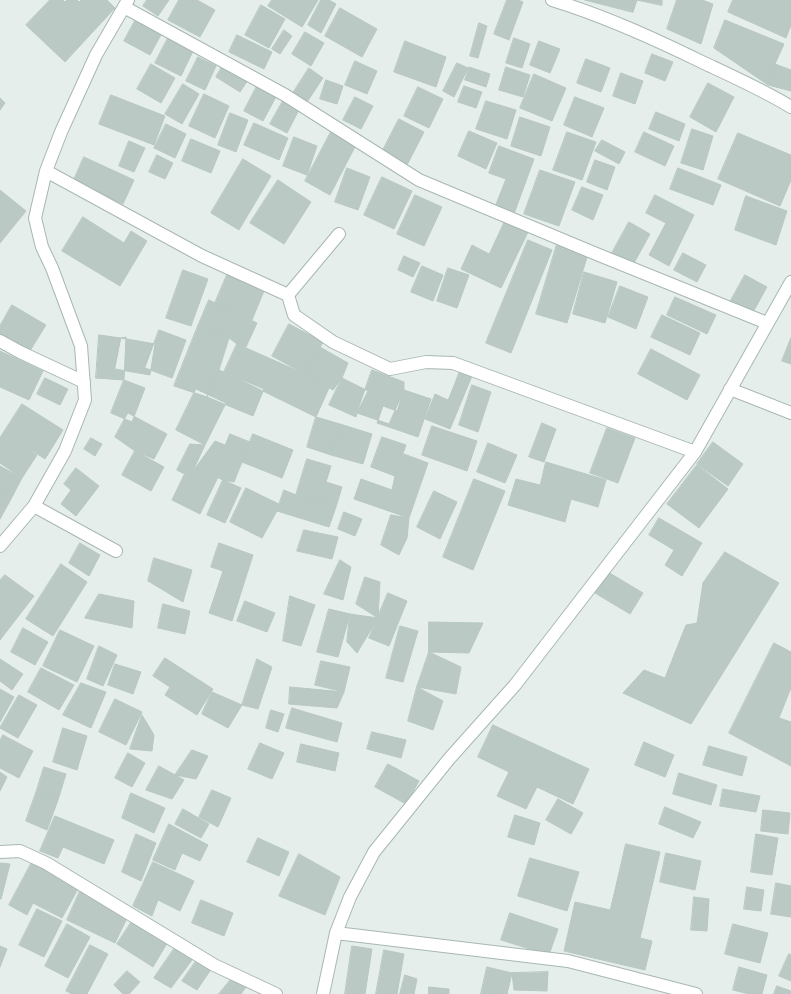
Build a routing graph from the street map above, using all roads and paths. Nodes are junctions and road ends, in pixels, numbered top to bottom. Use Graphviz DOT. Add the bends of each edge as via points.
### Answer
graph roads {
  1 [pos="552,0"];
  2 [pos="126,4"];
  3 [pos="791,107"];
  4 [pos="46,171"];
  5 [pos="339,234"];
  6 [pos="791,282"];
  7 [pos="288,295"];
  8 [pos="767,323"];
  9 [pos="0,341"];
  10 [pos="84,382"];
  11 [pos="730,389"];
  12 [pos="791,413"];
  13 [pos="695,452"];
  14 [pos="34,506"];
  15 [pos="0,546"];
  16 [pos="116,551"];
  17 [pos="0,852"];
  18 [pos="336,933"];
  19 [pos="276,994"];
  20 [pos="323,994"];
  21 [pos="696,994"];
  1 -- 3 [label="street" via="655,39"];
  2 -- 4 [label="street" via="96,55"];
  2 -- 8 [label="street" via="285,95 419,180"];
  4 -- 7 [label="street" via="202,256"];
  4 -- 10 [label="street" via="35,218 42,247 81,346"];
  5 -- 7 [label="street"];
  6 -- 8 [label="street"];
  7 -- 13 [label="street" via="294,315 333,342 390,369 426,362 453,363"];
  8 -- 11 [label="street"];
  9 -- 10 [label="street"];
  10 -- 14 [label="street" via="85,400 65,450"];
  11 -- 12 [label="street"];
  11 -- 13 [label="street"];
  13 -- 18 [label="street" via="515,685 449,759 374,852 350,897"];
  14 -- 15 [label="street"];
  14 -- 16 [label="street"];
  17 -- 19 [label="street" via="20,851 46,862 214,965"];
  18 -- 20 [label="street"];
  18 -- 21 [label="street" via="568,962"];
}
